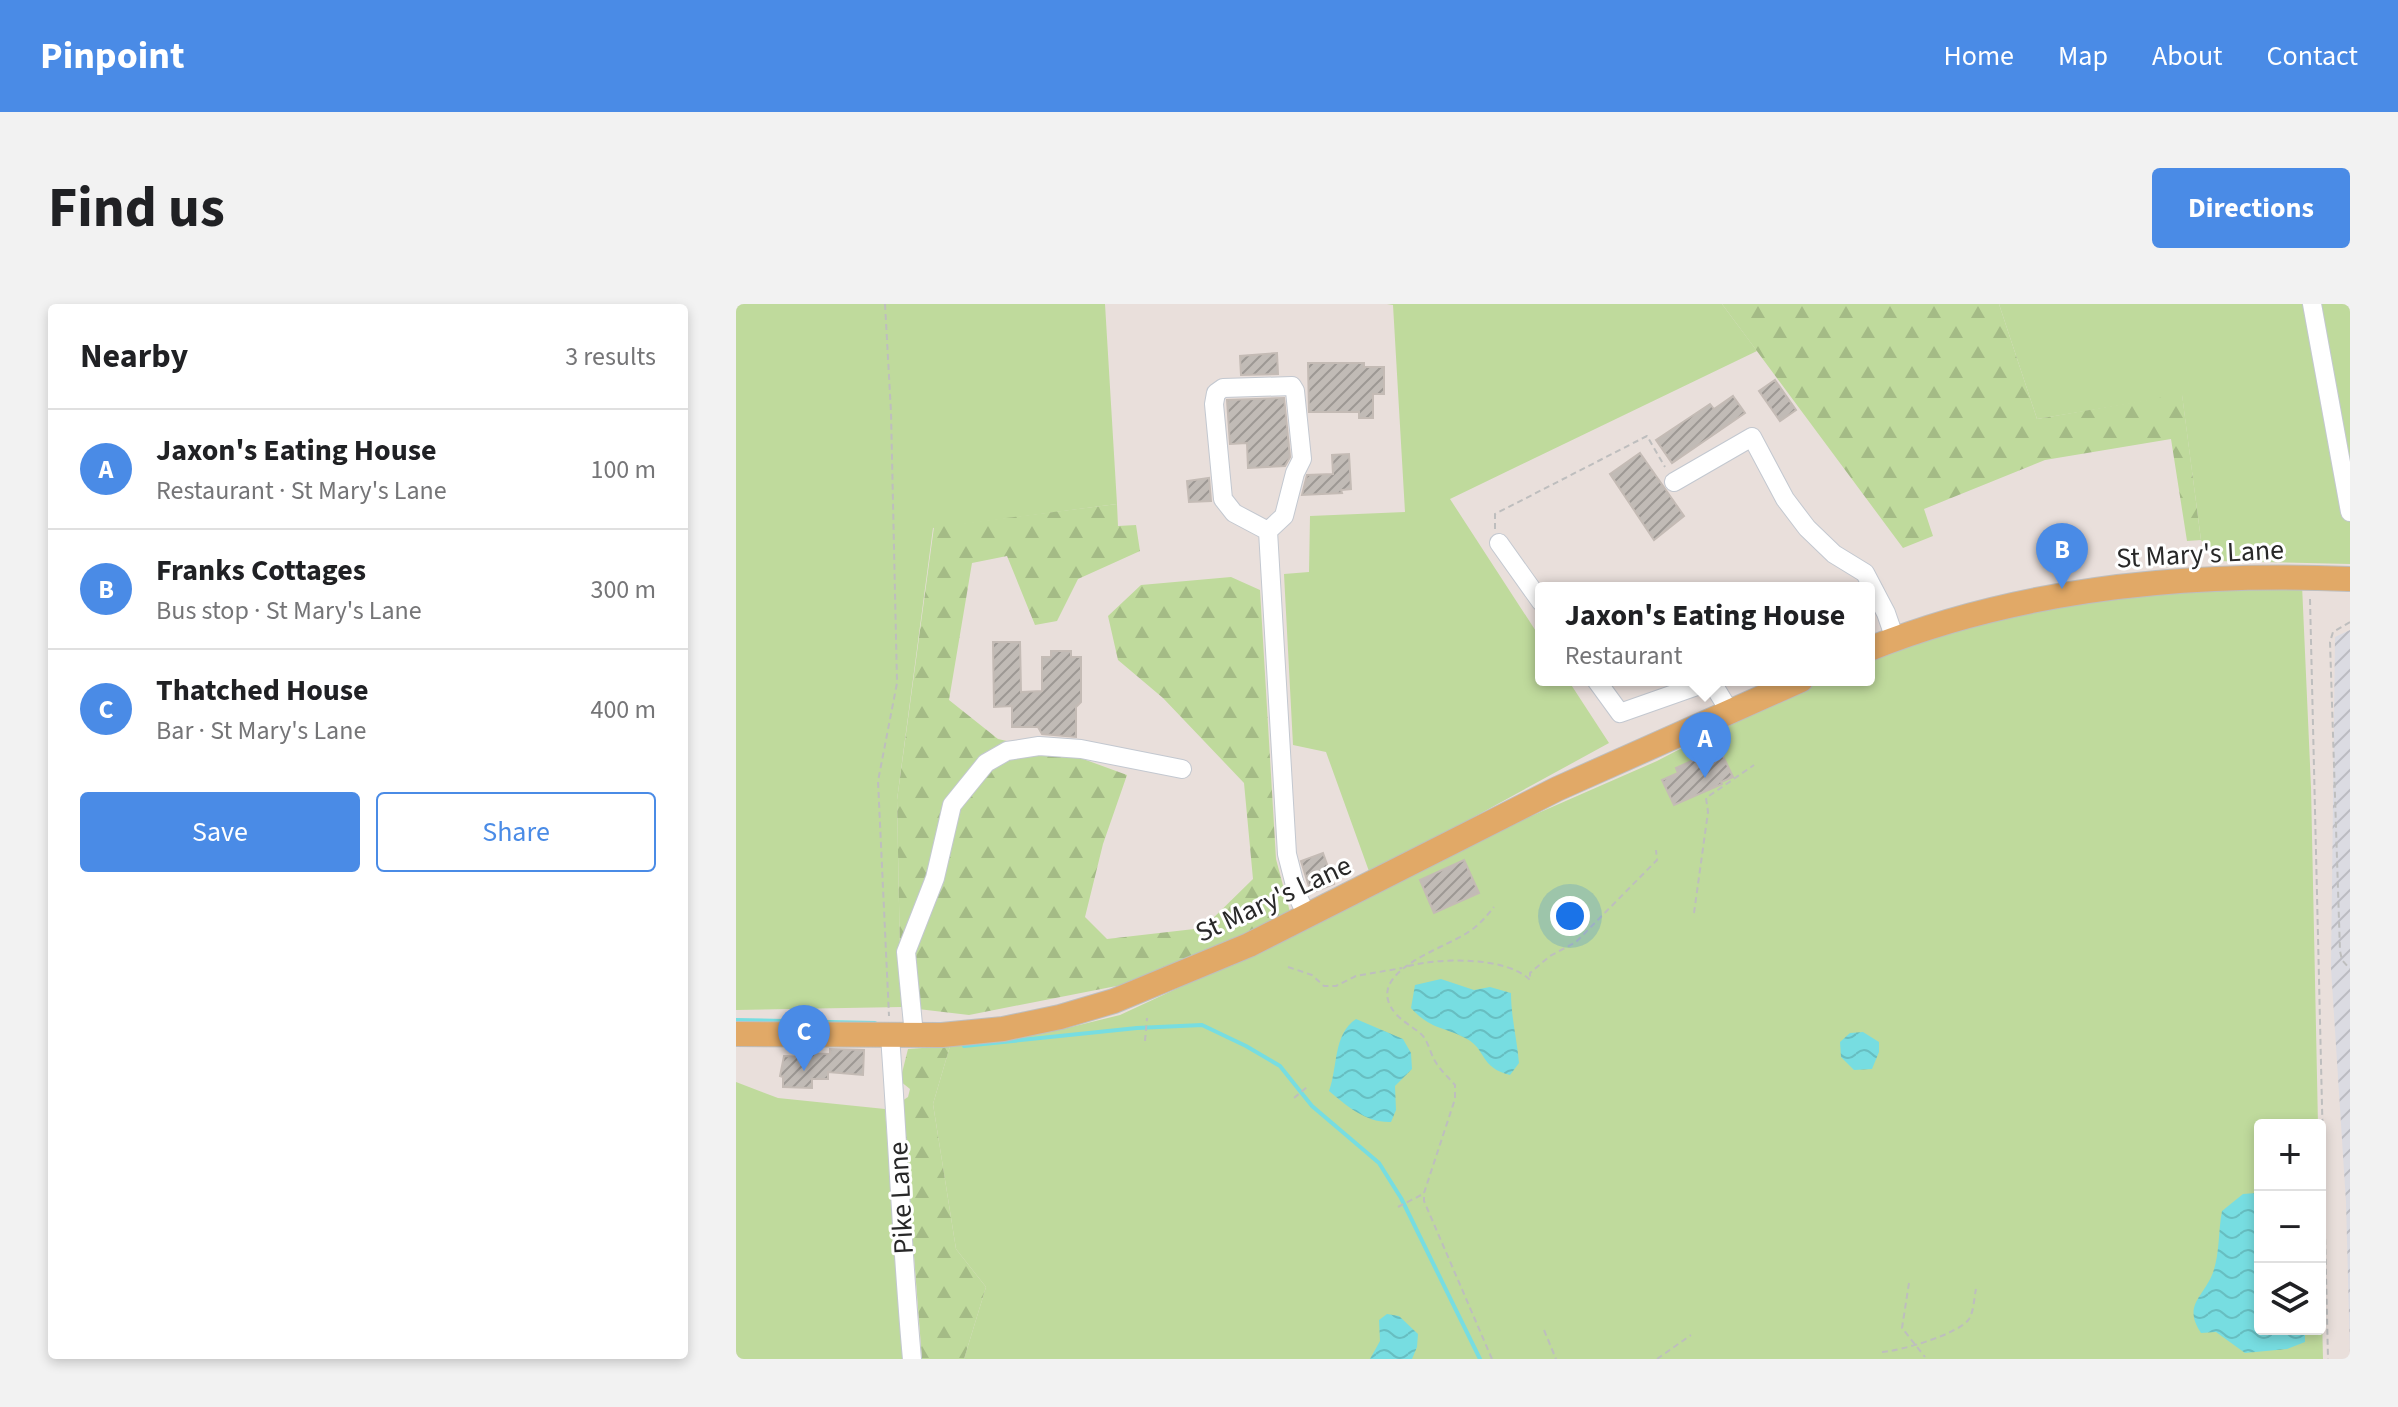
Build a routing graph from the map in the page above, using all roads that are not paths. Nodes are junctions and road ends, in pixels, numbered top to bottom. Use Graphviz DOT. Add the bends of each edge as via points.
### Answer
graph roads {
  1 [pos="2312,304"];
  2 [pos="1674,482"];
  3 [pos="2350,512"];
  4 [pos="1268,531"];
  5 [pos="1499,543"];
  6 [pos="2350,579"];
  7 [pos="1870,582"];
  8 [pos="1875,592"];
  9 [pos="1535,594"];
  10 [pos="1895,639"];
  11 [pos="1875,647"];
  12 [pos="1600,686"];
  13 [pos="1697,686"];
  14 [pos="1714,686"];
  15 [pos="1788,686"];
  16 [pos="1730,712"];
  17 [pos="1182,769"];
  18 [pos="1307,916"];
  19 [pos="736,1034"];
  20 [pos="914,1035"];
  21 [pos="890,1036"];
  22 [pos="912,1359"];
  1 -- 3 [label="street"];
  2 -- 7 [label="street" via="1752,437 1807,528"];
  4 -- 4 [label="street" via="1234,513 1223,499 1214,404 1223,388 1275,385 1295,391 1302,459 1284,516"];
  4 -- 18 [label="street" via="1287,854"];
  5 -- 9 [label="street"];
  6 -- 10 [label="main road, St Mary's Lane" via="2216,580 2088,590 1986,611"];
  8 -- 10 [label="street"];
  10 -- 11 [label="main road, St Mary's Lane"];
  12 -- 13 [label="street" via="1620,713"];
  14 -- 16 [label="street"];
  15 -- 16 [label="main road, St Mary's Lane"];
  16 -- 18 [label="main road, St Mary's Lane" via="1557,789"];
  17 -- 20 [label="street" via="1039,746 1007,751 986,763 952,805 935,878 906,952"];
  18 -- 20 [label="main road, St Mary's Lane" via="1114,1001 1003,1029"];
  19 -- 21 [label="main road, St Mary's Lane"];
  20 -- 21 [label="main road, St Mary's Lane"];
  21 -- 22 [label="street, Pike Lane"];
}
